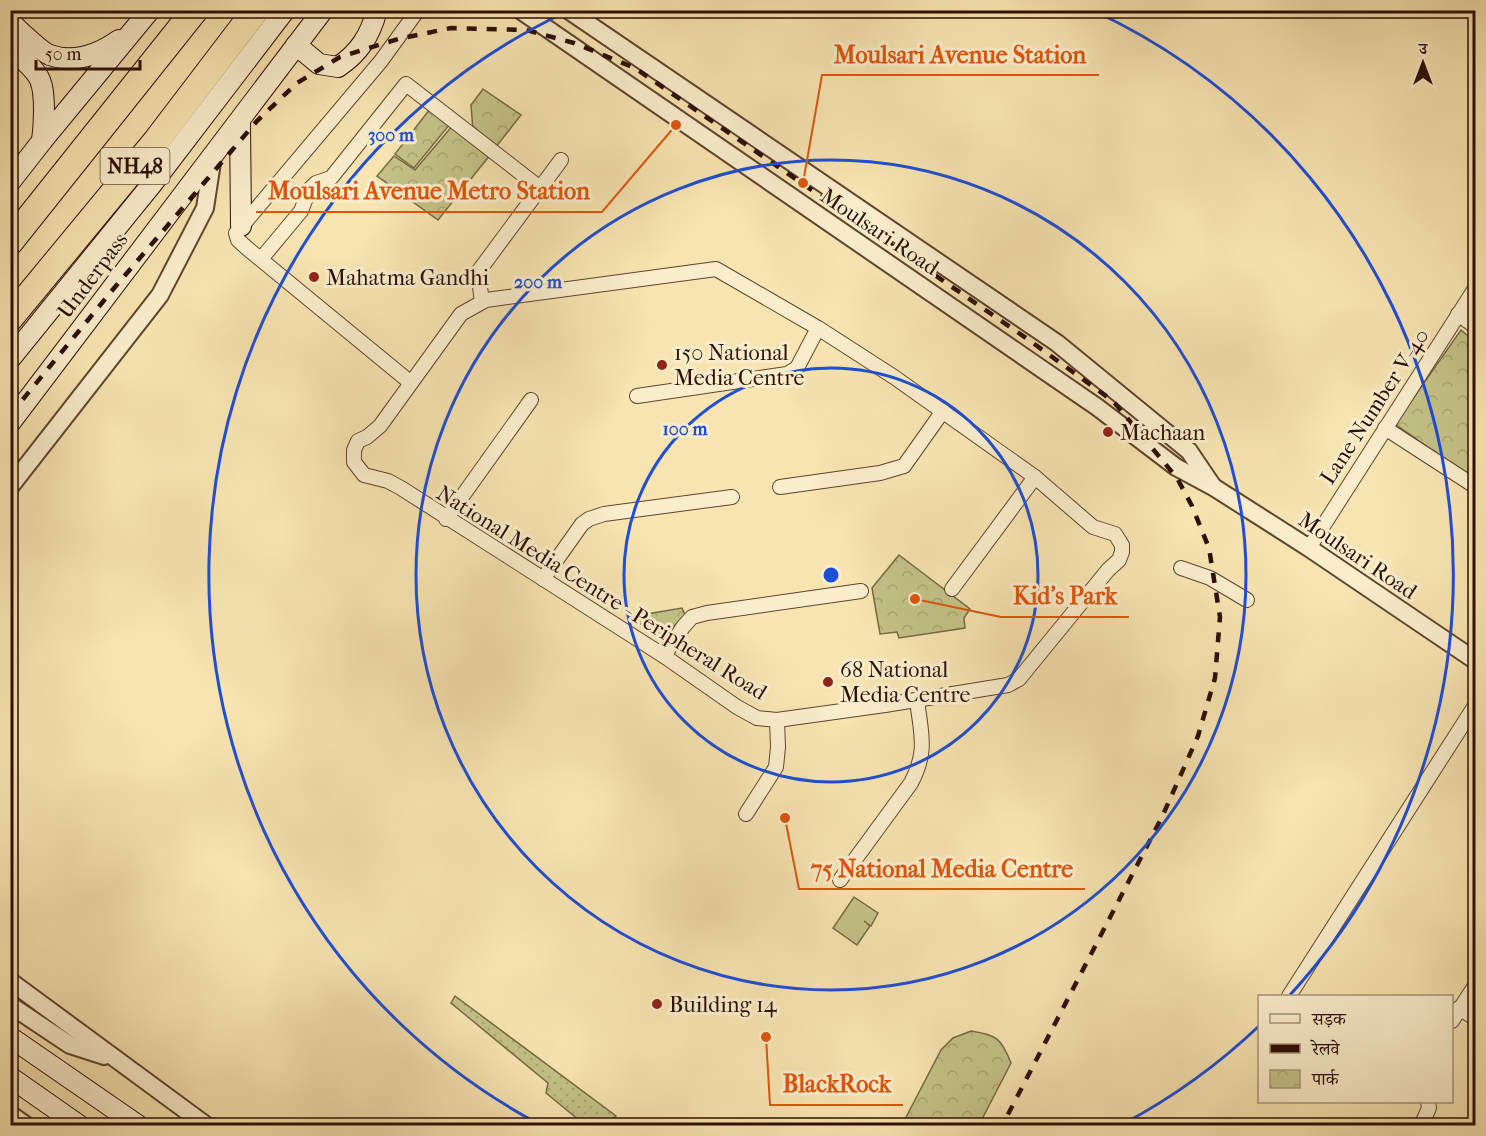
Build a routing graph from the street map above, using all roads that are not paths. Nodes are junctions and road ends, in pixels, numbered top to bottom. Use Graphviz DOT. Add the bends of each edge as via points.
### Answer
graph roads {
  1 [pos="195,10"];
  2 [pos="256,10"];
  3 [pos="285,10"];
  4 [pos="323,10"];
  5 [pos="377,10"];
  6 [pos="418,10"];
  7 [pos="520,10"];
  8 [pos="568,10"];
  9 [pos="144,18"];
  10 [pos="10,22"];
  11 [pos="296,45"];
  12 [pos="10,49"];
  13 [pos="240,122"];
  14 [pos="42,141"];
  15 [pos="213,156"];
  16 [pos="561,160"];
  17 [pos="10,182"];
  18 [pos="540,188"];
  19 [pos="241,226"];
  20 [pos="10,242"];
  21 [pos="261,259"];
  22 [pos="1476,287"];
  23 [pos="482,302"];
  24 [pos="1458,314"];
  25 [pos="10,318"];
  26 [pos="1476,327"];
  27 [pos="818,328"];
  28 [pos="10,359"];
  29 [pos="411,383"];
  30 [pos="637,396"];
  31 [pos="531,400"];
  32 [pos="943,411"];
  33 [pos="10,423"];
  34 [pos="1385,428"];
  35 [pos="1035,477"];
  36 [pos="10,487"];
  37 [pos="780,487"];
  38 [pos="1476,487"];
  39 [pos="1215,488"];
  40 [pos="732,497"];
  41 [pos="446,519"];
  42 [pos="1309,548"];
  43 [pos="1181,568"];
  44 [pos="543,579"];
  45 [pos="952,589"];
  46 [pos="861,591"];
  47 [pos="1247,600"];
  48 [pos="664,656"];
  49 [pos="1476,661"];
  50 [pos="917,700"];
  51 [pos="1476,704"];
  52 [pos="777,720"];
  53 [pos="746,814"];
  54 [pos="840,880"];
  55 [pos="10,981"];
  56 [pos="1476,984"];
  57 [pos="1290,995"];
  58 [pos="10,1005"];
  59 [pos="1455,1014"];
  60 [pos="1476,1019"];
  61 [pos="10,1037"];
  62 [pos="115,1059"];
  63 [pos="10,1077"];
  64 [pos="1428,1103"];
  65 [pos="10,1114"];
  66 [pos="27,1125"];
  67 [pos="80,1125"];
  68 [pos="139,1125"];
  69 [pos="207,1125"];
  70 [pos="1420,1125"];
  1 -- 20 [label="highway, NH48"];
  2 -- 25 [label="highway, NH48" via="157,140"];
  3 -- 28 [label="main road" via="152,184"];
  4 -- 11 [label="main road, Underpass"];
  5 -- 11 [label="main road" via="364,44 338,67 319,64"];
  6 -- 19 [label="street" via="381,61"];
  7 -- 39 [label="street, Moulsari Road" via="1097,407 1176,467"];
  8 -- 39 [label="street, Moulsari Road" via="1057,343 1189,451"];
  9 -- 10 [label="main road" via="102,52 76,59 48,55"];
  9 -- 14 [label="main road"];
  11 -- 13 [label="main road, Underpass"];
  12 -- 14 [label="main road" via="40,80 45,114"];
  13 -- 15 [label="main road, Underpass"];
  13 -- 19 [label="main road"];
  14 -- 17 [label="main road"];
  15 -- 33 [label="main road, Underpass"];
  15 -- 36 [label="street" via="205,208 160,295"];
  16 -- 18 [label="street"];
  18 -- 21 [label="street" via="406,84 331,178 309,190 301,211"];
  18 -- 23 [label="street" via="478,272"];
  19 -- 21 [label="street" via="236,233 238,240"];
  21 -- 29 [label="street"];
  22 -- 24 [label="street, Lane Number V-40"];
  23 -- 27 [label="street, National Media Centre - Peripheral Road" via="716,269"];
  23 -- 29 [label="street, National Media Centre - Peripheral Road" via="461,314"];
  24 -- 26 [label="street"];
  24 -- 34 [label="street, Lane Number V-40"];
  27 -- 30 [label="street" via="796,368 787,374"];
  27 -- 32 [label="street, National Media Centre - Peripheral Road"];
  29 -- 41 [label="street, National Media Centre - Peripheral Road" via="380,426 358,441 354,462 364,475 388,481"];
  31 -- 41 [label="street"];
  32 -- 35 [label="street, National Media Centre - Peripheral Road"];
  32 -- 37 [label="street" via="901,468"];
  34 -- 38 [label="street"];
  34 -- 42 [label="street, Lane Number V-40"];
  35 -- 45 [label="street"];
  35 -- 50 [label="street, National Media Centre - Peripheral Road" via="1087,523 1115,534 1122,545 1119,560 1019,679 1008,685"];
  39 -- 42 [label="street, Moulsari Road"];
  40 -- 44 [label="street" via="589,519"];
  41 -- 44 [label="street, National Media Centre - Peripheral Road"];
  42 -- 49 [label="street, Moulsari Road"];
  43 -- 47 [label="street" via="1209,578"];
  44 -- 48 [label="street, National Media Centre - Peripheral Road"];
  46 -- 48 [label="street" via="692,617"];
  48 -- 52 [label="street, National Media Centre - Peripheral Road" via="737,707 757,718"];
  50 -- 52 [label="street, National Media Centre - Peripheral Road"];
  50 -- 54 [label="street" via="922,744 919,769"];
  51 -- 57 [label="street"];
  52 -- 53 [label="street" via="778,761"];
  55 -- 62 [label="street"];
  56 -- 59 [label="street"];
  58 -- 62 [label="street" via="70,1045"];
  59 -- 60 [label="street"];
  61 -- 68 [label="main road"];
  62 -- 69 [label="street"];
  63 -- 67 [label="main road"];
  64 -- 70 [label="street"];
  65 -- 66 [label="street"];
}
